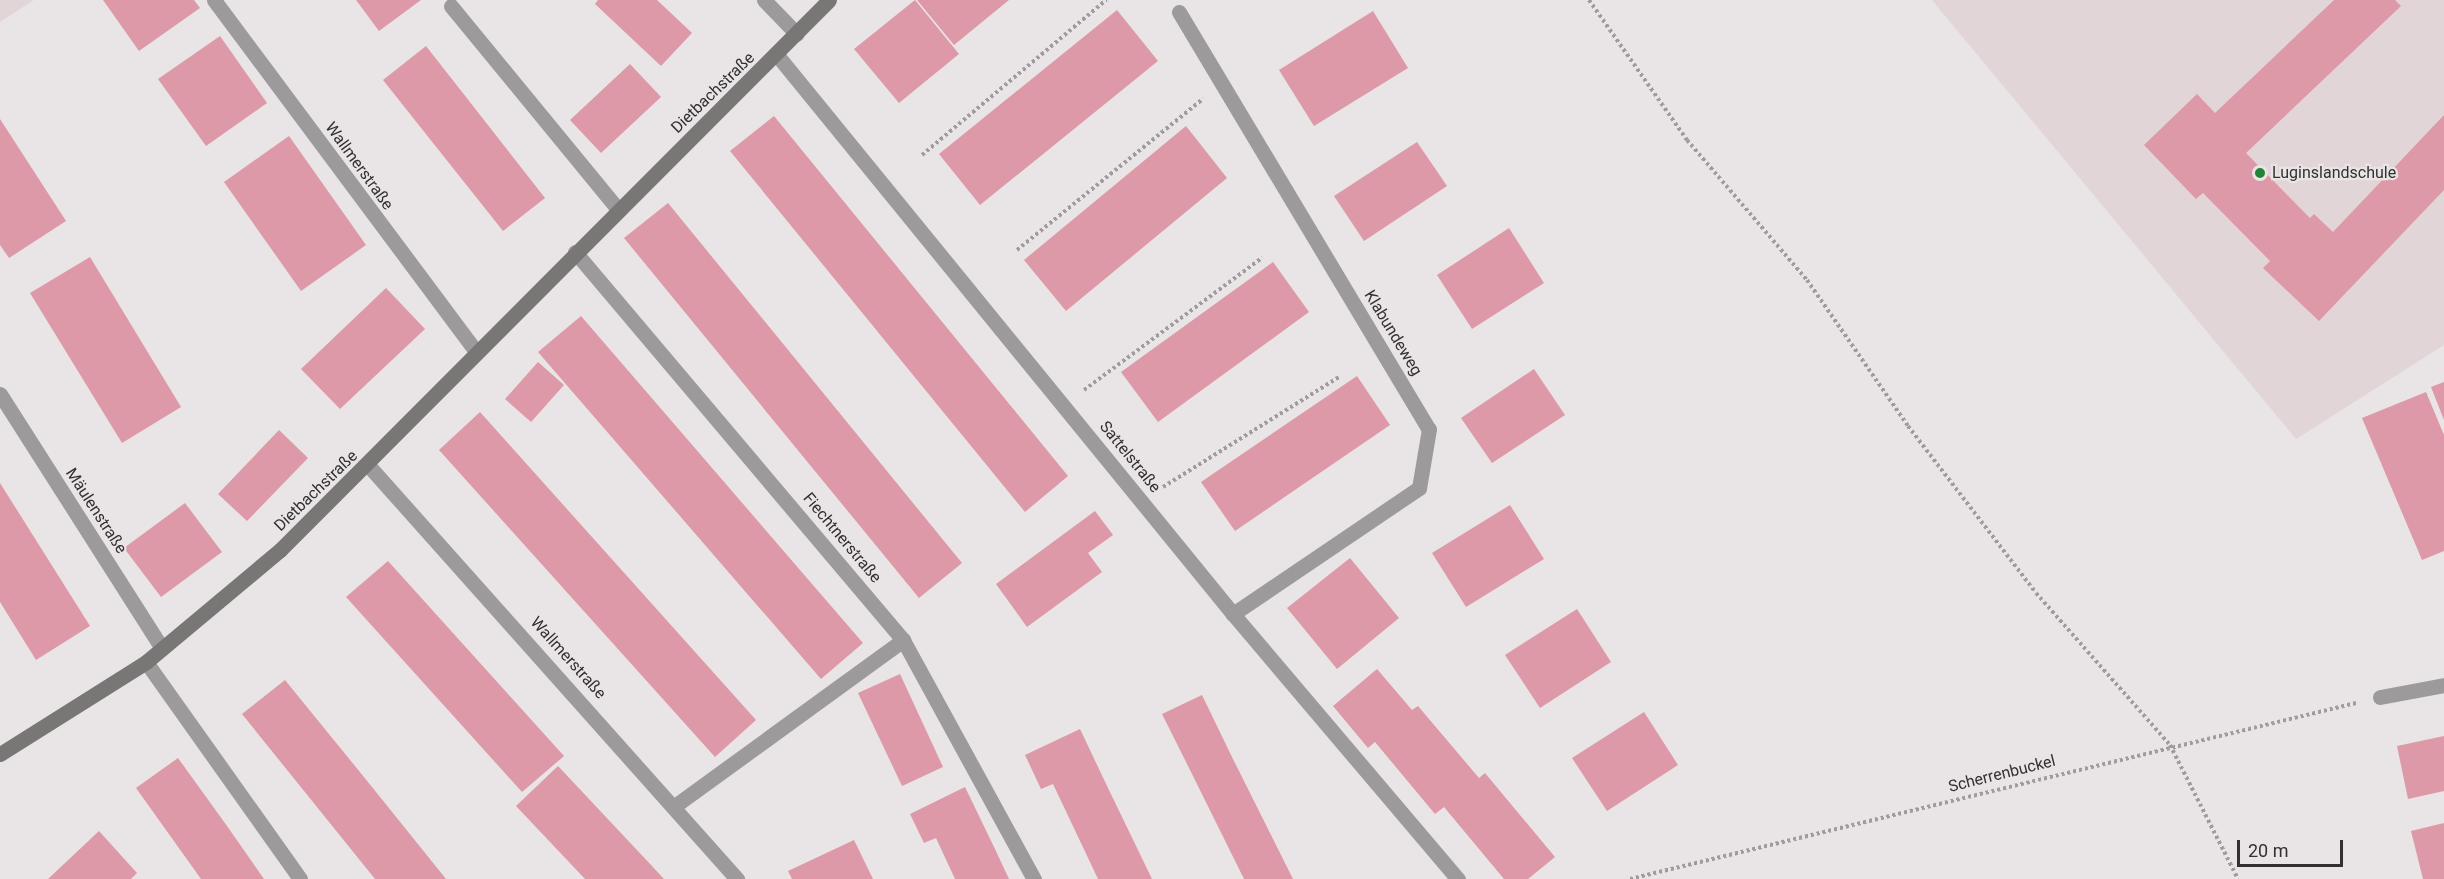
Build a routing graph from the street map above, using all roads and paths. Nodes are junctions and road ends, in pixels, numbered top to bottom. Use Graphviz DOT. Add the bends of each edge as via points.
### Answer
graph roads {
  1 [pos="214,0"];
  2 [pos="764,0"];
  3 [pos="830,0"];
  4 [pos="1106,0"];
  5 [pos="1589,0"];
  6 [pos="451,6"];
  7 [pos="1179,12"];
  8 [pos="797,34"];
  9 [pos="777,55"];
  10 [pos="1222,83"];
  11 [pos="922,155"];
  12 [pos="618,209"];
  13 [pos="1017,250"];
  14 [pos="575,252"];
  15 [pos="1262,258"];
  16 [pos="476,352"];
  17 [pos="1339,377"];
  18 [pos="0,394"];
  19 [pos="1064,405"];
  20 [pos="368,465"];
  21 [pos="1142,501"];
  22 [pos="1233,614"];
  23 [pos="903,640"];
  24 [pos="162,648"];
  25 [pos="146,662"];
  26 [pos="2444,685"];
  27 [pos="2380,698"];
  28 [pos="2170,745"];
  29 [pos="0,754"];
  30 [pos="676,805"];
  31 [pos="300,879"];
  32 [pos="737,879"];
  33 [pos="1034,879"];
  34 [pos="1458,879"];
  35 [pos="1630,879"];
  36 [pos="2238,879"];
  1 -- 16 [label="street, Wallmerstraße"];
  2 -- 8 [label="street"];
  3 -- 8 [label="main road, Dietbachstraße"];
  4 -- 11 [label="path"];
  5 -- 28 [label="path" via="1687,140 1807,280 1908,426 2036,593"];
  6 -- 12 [label="street"];
  7 -- 10 [label="street, Klabundeweg"];
  8 -- 9 [label="main road, Dietbachstraße"];
  9 -- 12 [label="main road, Dietbachstraße"];
  9 -- 19 [label="street, Sattelstraße"];
  10 -- 13 [label="path"];
  10 -- 22 [label="street, Klabundeweg" via="1429,429 1419,488"];
  12 -- 14 [label="main road, Dietbachstraße"];
  14 -- 16 [label="main road, Dietbachstraße"];
  14 -- 23 [label="street, Fiechtnerstraße"];
  15 -- 19 [label="path"];
  16 -- 20 [label="main road, Dietbachstraße"];
  17 -- 21 [label="path"];
  18 -- 24 [label="street, Mäulenstraße"];
  19 -- 21 [label="street, Sattelstraße"];
  20 -- 24 [label="main road, Dietbachstraße" via="280,550"];
  20 -- 30 [label="street, Wallmerstraße"];
  21 -- 22 [label="street, Sattelstraße"];
  22 -- 34 [label="street, Sattelstraße"];
  23 -- 30 [label="street"];
  23 -- 33 [label="street, Fiechtnerstraße"];
  24 -- 25 [label="main road, Dietbachstraße"];
  25 -- 29 [label="main road, Dietbachstraße"];
  25 -- 31 [label="street"];
  26 -- 27 [label="street"];
  27 -- 28 [label="path, Scherrenbuckel"];
  28 -- 35 [label="path, Scherrenbuckel"];
  28 -- 36 [label="path"];
  30 -- 32 [label="street, Wallmerstraße"];
}
